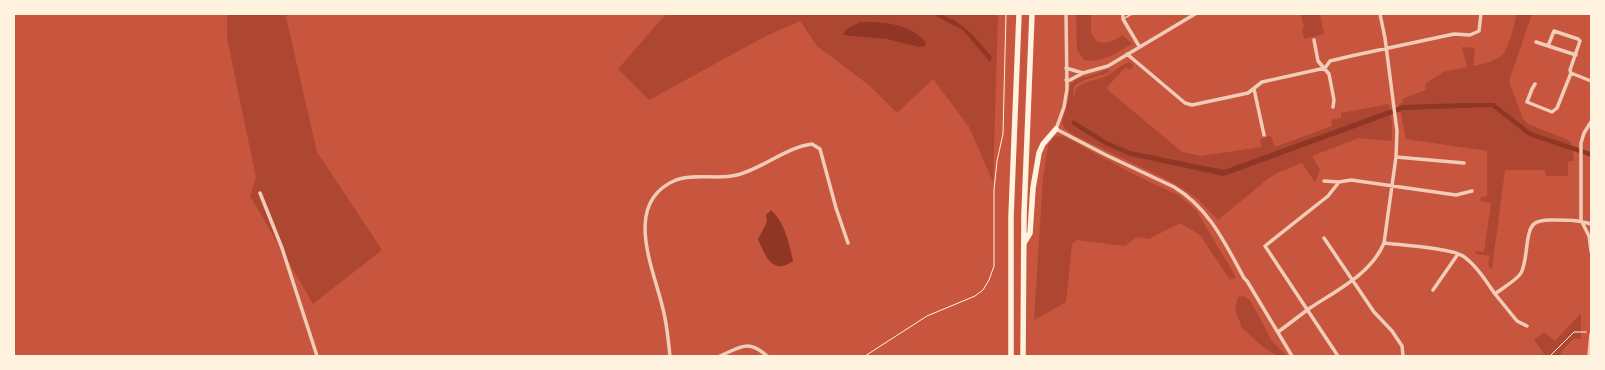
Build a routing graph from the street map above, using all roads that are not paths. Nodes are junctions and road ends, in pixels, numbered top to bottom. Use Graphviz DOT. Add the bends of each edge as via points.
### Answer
graph roads {
  1 [pos="1019,14"];
  2 [pos="1032,14"];
  3 [pos="1066,14"];
  4 [pos="1123,14"];
  5 [pos="1132,14"];
  6 [pos="1195,14"];
  7 [pos="1380,14"];
  8 [pos="1481,14"];
  9 [pos="1123,19"];
  10 [pos="1314,40"];
  11 [pos="1536,42"];
  12 [pos="1139,46"];
  13 [pos="1548,46"];
  14 [pos="1385,49"];
  15 [pos="1127,54"];
  16 [pos="1576,55"];
  17 [pos="1066,68"];
  18 [pos="1325,68"];
  19 [pos="1082,73"];
  20 [pos="1571,73"];
  21 [pos="1066,80"];
  22 [pos="1591,81"];
  23 [pos="1535,84"];
  24 [pos="1254,89"];
  25 [pos="1333,107"];
  26 [pos="1591,122"];
  27 [pos="1056,129"];
  28 [pos="1264,135"];
  29 [pos="1396,157"];
  30 [pos="1464,163"];
  31 [pos="1324,181"];
  32 [pos="1340,182"];
  33 [pos="1392,186"];
  34 [pos="1472,191"];
  35 [pos="260,193"];
  36 [pos="1581,220"];
  37 [pos="1591,224"];
  38 [pos="1324,238"];
  39 [pos="848,243"];
  40 [pos="1384,243"];
  41 [pos="1023,245"];
  42 [pos="1591,251"];
  43 [pos="1458,254"];
  44 [pos="1352,280"];
  45 [pos="1432,290"];
  46 [pos="1495,294"];
  47 [pos="1307,310"];
  48 [pos="1527,326"];
  49 [pos="1278,332"];
  50 [pos="1591,333"];
  51 [pos="317,356"];
  52 [pos="670,356"];
  53 [pos="720,356"];
  54 [pos="767,356"];
  55 [pos="1011,356"];
  56 [pos="1023,356"];
  57 [pos="1292,356"];
  58 [pos="1338,356"];
  59 [pos="1403,356"];
  60 [pos="1589,356"];
  1 -- 55 [label="highway" via="1011,217"];
  2 -- 41 [label="highway"];
  3 -- 17 [label="street"];
  4 -- 9 [label="street"];
  5 -- 9 [label="lane"];
  6 -- 12 [label="street"];
  7 -- 14 [label="street"];
  8 -- 14 [label="street" via="1479,31 1470,36 1454,34"];
  9 -- 12 [label="street"];
  10 -- 18 [label="street" via="1318,61"];
  11 -- 13 [label="street"];
  12 -- 15 [label="street"];
  13 -- 16 [label="street"];
  13 -- 16 [label="street" via="1554,31 1580,41"];
  14 -- 18 [label="street" via="1330,62"];
  14 -- 29 [label="street" via="1396,121"];
  15 -- 19 [label="street" via="1108,66"];
  15 -- 24 [label="street" via="1192,105 1248,93"];
  16 -- 20 [label="street"];
  17 -- 19 [label="street"];
  17 -- 21 [label="street"];
  18 -- 24 [label="street" via="1262,82"];
  18 -- 25 [label="street" via="1334,100"];
  19 -- 21 [label="street"];
  20 -- 22 [label="street"];
  20 -- 23 [label="street" via="1557,108 1552,112 1527,102"];
  21 -- 27 [label="street" via="1065,102"];
  24 -- 28 [label="street"];
  26 -- 36 [label="street" via="1581,143"];
  27 -- 41 [label="highway" via="1039,153 1030,233"];
  27 -- 49 [label="street" via="1174,186 1192,200 1212,221"];
  29 -- 30 [label="street"];
  29 -- 33 [label="street"];
  31 -- 32 [label="street"];
  32 -- 33 [label="street" via="1351,180"];
  32 -- 47 [label="street" via="1328,196 1265,246"];
  33 -- 34 [label="street" via="1456,195"];
  33 -- 40 [label="street"];
  35 -- 51 [label="street" via="282,248"];
  36 -- 37 [label="street"];
  36 -- 42 [label="street" via="1589,236"];
  36 -- 46 [label="street" via="1542,220 1535,223 1530,229 1520,275"];
  38 -- 44 [label="street"];
  39 -- 52 [label="street" via="820,149 812,144 799,146 737,175 683,178 676,181 659,192 651,201 645,223 650,259 666,321"];
  40 -- 43 [label="street"];
  40 -- 44 [label="street" via="1375,260"];
  41 -- 56 [label="highway"];
  43 -- 45 [label="street"];
  43 -- 46 [label="street" via="1467,259"];
  44 -- 47 [label="street"];
  44 -- 59 [label="street" via="1374,312 1392,331 1402,346"];
  46 -- 48 [label="street" via="1517,321"];
  47 -- 49 [label="street"];
  47 -- 58 [label="street"];
  49 -- 57 [label="street"];
  50 -- 60 [label="street"];
  53 -- 54 [label="street" via="744,345 755,346"];
}
